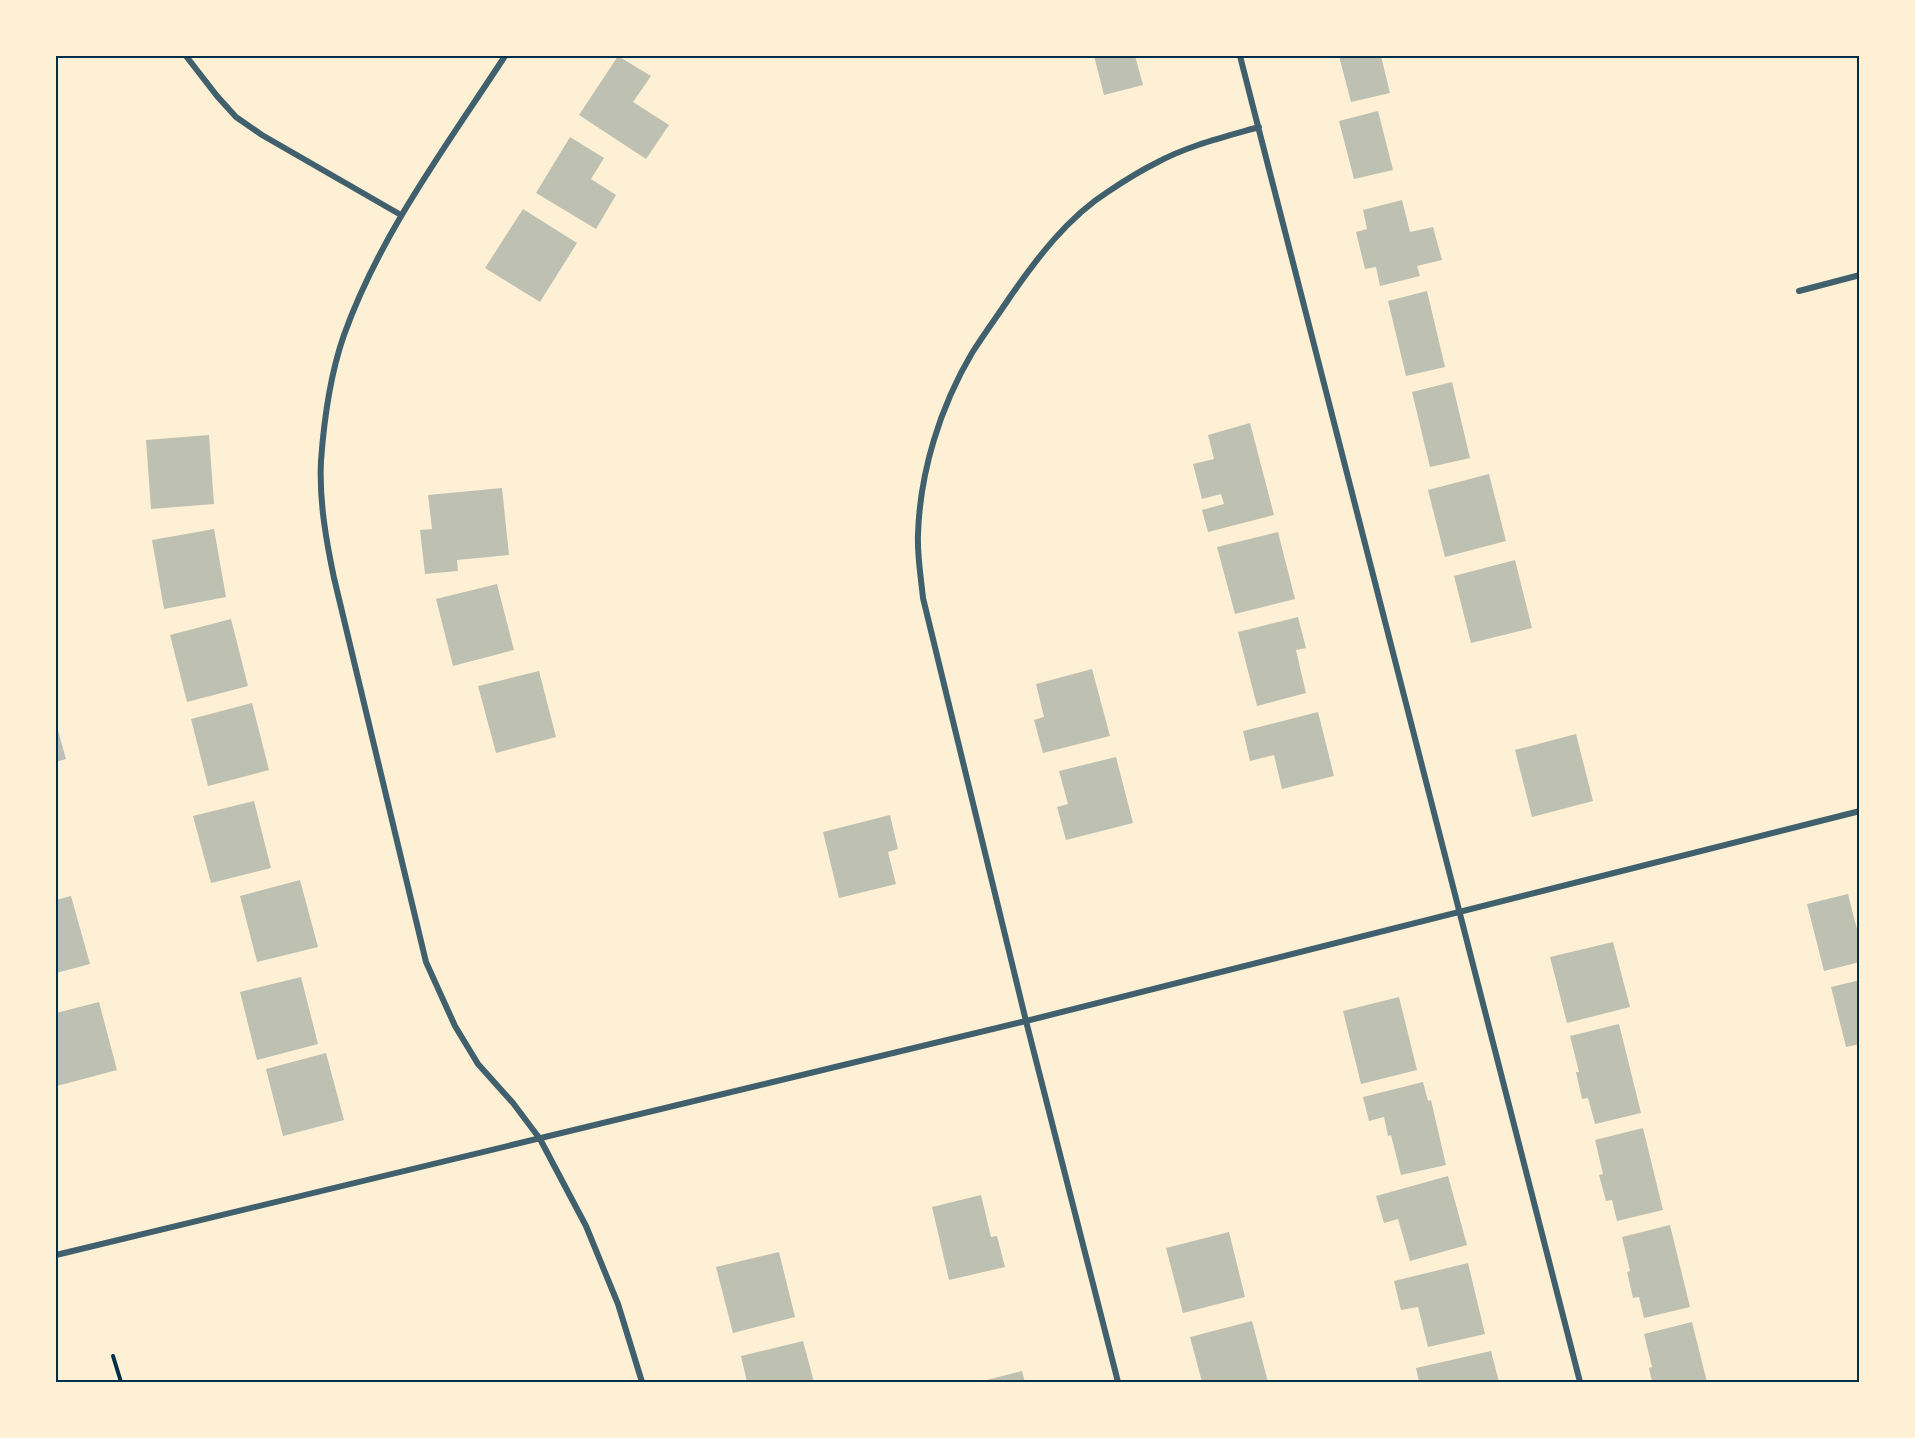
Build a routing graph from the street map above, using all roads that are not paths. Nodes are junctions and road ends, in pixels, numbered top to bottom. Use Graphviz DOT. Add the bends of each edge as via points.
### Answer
graph roads {
  1 [pos="186,56"];
  2 [pos="505,56"];
  3 [pos="1240,56"];
  4 [pos="1259,127"];
  5 [pos="401,215"];
  6 [pos="1860,276"];
  7 [pos="1799,291"];
  8 [pos="1860,811"];
  9 [pos="1461,913"];
  10 [pos="1026,1021"];
  11 [pos="540,1139"];
  12 [pos="56,1255"];
  13 [pos="642,1383"];
  14 [pos="1118,1383"];
  15 [pos="1580,1383"];
  1 -- 5 [label="street" via="236,117"];
  2 -- 5 [label="street"];
  3 -- 4 [label="street"];
  4 -- 9 [label="street"];
  4 -- 10 [label="street" via="1157,162 1107,192 1071,222 1032,265 972,353 949,397 930,454 918,534 923,598"];
  5 -- 11 [label="street" via="364,288 333,373 321,463 326,540 426,962 447,1011 478,1064"];
  6 -- 7 [label="street"];
  8 -- 9 [label="street"];
  9 -- 10 [label="street"];
  9 -- 15 [label="street"];
  10 -- 11 [label="street"];
  10 -- 14 [label="street"];
  11 -- 12 [label="street"];
  11 -- 13 [label="street" via="603,1263"];
}
